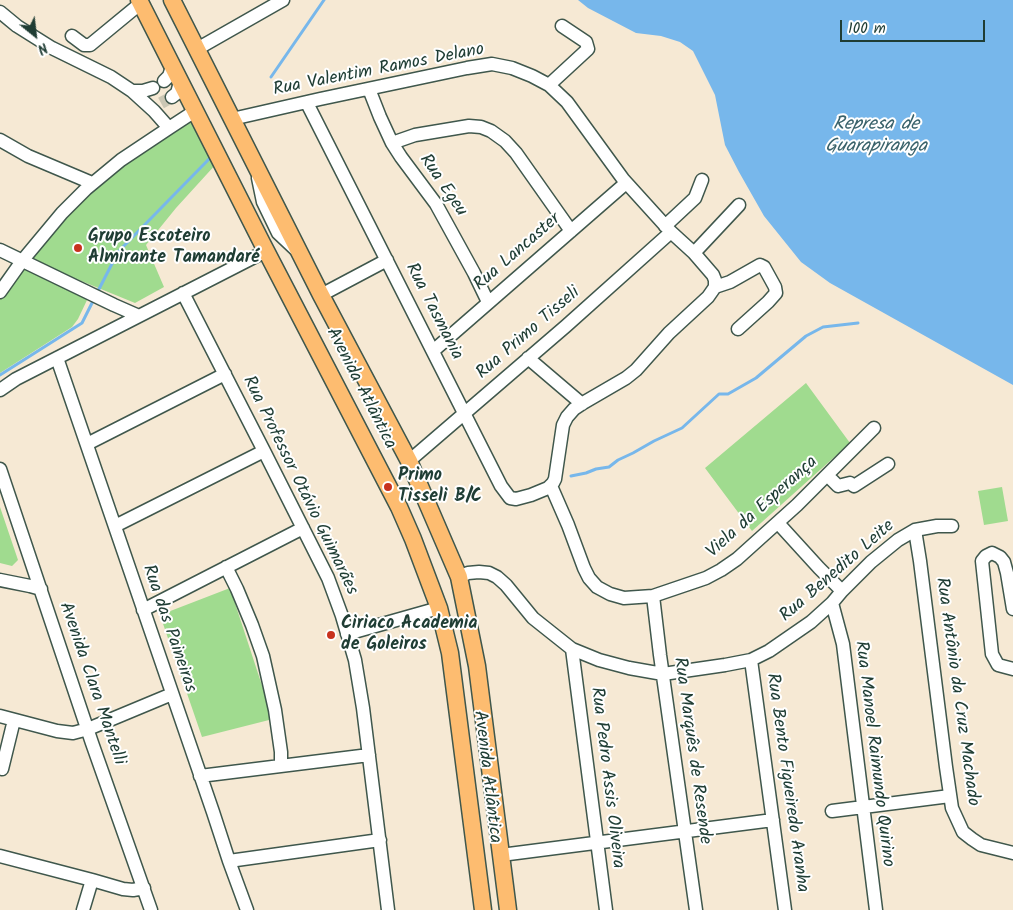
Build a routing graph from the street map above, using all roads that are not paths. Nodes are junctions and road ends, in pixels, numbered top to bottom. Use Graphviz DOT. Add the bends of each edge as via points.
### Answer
graph roads {
  1 [pos="172,0"];
  2 [pos="283,0"];
  3 [pos="140,2"];
  4 [pos="0,12"];
  5 [pos="562,26"];
  6 [pos="72,36"];
  7 [pos="197,49"];
  8 [pos="172,82"];
  9 [pos="549,85"];
  10 [pos="153,88"];
  11 [pos="369,89"];
  12 [pos="132,91"];
  13 [pos="172,97"];
  14 [pos="144,102"];
  15 [pos="161,103"];
  16 [pos="307,103"];
  17 [pos="195,111"];
  18 [pos="232,119"];
  19 [pos="169,128"];
  20 [pos="0,140"];
  21 [pos="392,143"];
  22 [pos="702,180"];
  23 [pos="626,183"];
  24 [pos="92,184"];
  25 [pos="739,205"];
  26 [pos="668,229"];
  27 [pos="571,231"];
  28 [pos="0,250"];
  29 [pos="266,251"];
  30 [pos="694,253"];
  31 [pos="300,254"];
  32 [pos="387,260"];
  33 [pos="22,261"];
  34 [pos="715,287"];
  35 [pos="0,292"];
  36 [pos="183,293"];
  37 [pos="321,295"];
  38 [pos="488,302"];
  39 [pos="139,316"];
  40 [pos="738,329"];
  41 [pos="433,350"];
  42 [pos="57,358"];
  43 [pos="528,358"];
  44 [pos="225,374"];
  45 [pos="0,390"];
  46 [pos="582,404"];
  47 [pos="465,412"];
  48 [pos="874,428"];
  49 [pos="87,444"];
  50 [pos="264,451"];
  51 [pos="409,461"];
  52 [pos="888,464"];
  53 [pos="0,469"];
  54 [pos="827,475"];
  55 [pos="551,486"];
  56 [pos="778,522"];
  57 [pos="115,526"];
  58 [pos="952,526"];
  59 [pos="303,528"];
  60 [pos="915,530"];
  61 [pos="226,567"];
  62 [pos="459,576"];
  63 [pos="0,580"];
  64 [pos="41,589"];
  65 [pos="842,591"];
  66 [pos="653,596"];
  67 [pos="832,603"];
  68 [pos="439,608"];
  69 [pos="1013,609"];
  70 [pos="143,610"];
  71 [pos="347,634"];
  72 [pos="572,650"];
  73 [pos="752,660"];
  74 [pos="1013,669"];
  75 [pos="663,674"];
  76 [pos="172,694"];
  77 [pos="0,716"];
  78 [pos="14,720"];
  79 [pos="88,729"];
  80 [pos="369,755"];
  81 [pos="281,766"];
  82 [pos="2,769"];
  83 [pos="200,776"];
  84 [pos="950,796"];
  85 [pos="863,808"];
  86 [pos="832,810"];
  87 [pos="773,820"];
  88 [pos="685,831"];
  89 [pos="380,840"];
  90 [pos="596,842"];
  91 [pos="1013,853"];
  92 [pos="501,855"];
  93 [pos="0,856"];
  94 [pos="229,861"];
  95 [pos="92,880"];
  96 [pos="144,888"];
  97 [pos="83,910"];
  98 [pos="151,910"];
  99 [pos="247,910"];
  100 [pos="388,910"];
  101 [pos="483,910"];
  102 [pos="508,910"];
  103 [pos="606,910"];
  104 [pos="696,910"];
  105 [pos="785,910"];
  106 [pos="876,910"];
  1 -- 7 [label="main road, Avenida Atlântica"];
  2 -- 7 [label="street"];
  3 -- 6 [label="street" via="90,45 84,45"];
  3 -- 8 [label="main road, Avenida Atlântica" via="172,67"];
  4 -- 12 [label="street" via="52,48"];
  5 -- 9 [label="street" via="586,42 588,49"];
  7 -- 18 [label="main road, Avenida Atlântica"];
  8 -- 13 [label="street" via="177,93"];
  8 -- 17 [label="main road, Avenida Atlântica"];
  9 -- 11 [label="street, Rua Valentim Ramos Delano" via="512,68 492,64"];
  9 -- 23 [label="street, Rua Valentim Ramos Delano" via="567,102"];
  10 -- 12 [label="street"];
  11 -- 16 [label="street, Rua Valentim Ramos Delano"];
  11 -- 21 [label="street, Rua Egeu"];
  12 -- 14 [label="street"];
  14 -- 15 [label="street"];
  14 -- 19 [label="street"];
  16 -- 18 [label="street, Rua Valentim Ramos Delano"];
  16 -- 32 [label="street, Rua Tasmania"];
  17 -- 19 [label="street"];
  17 -- 29 [label="main road, Avenida Atlântica"];
  18 -- 31 [label="main road, Avenida Atlântica"];
  19 -- 24 [label="street" via="120,160"];
  20 -- 24 [label="street"];
  21 -- 27 [label="street" via="415,135 481,127 505,141 516,153"];
  21 -- 38 [label="street, Rua Egeu" via="436,204"];
  22 -- 26 [label="street, Rua Primo Tisseli" via="694,198"];
  23 -- 26 [label="street, Rua Valentim Ramos Delano"];
  23 -- 27 [label="street, Rua Lancaster"];
  24 -- 33 [label="street" via="62,213"];
  25 -- 30 [label="street"];
  26 -- 30 [label="street, Rua Valentim Ramos Delano"];
  26 -- 43 [label="street, Rua Primo Tisseli"];
  27 -- 38 [label="street, Rua Lancaster"];
  28 -- 33 [label="street"];
  29 -- 31 [label="main road" via="283,243"];
  29 -- 36 [label="street"];
  29 -- 68 [label="main road, Avenida Atlântica" via="414,539"];
  30 -- 34 [label="street, Rua Valentim Ramos Delano" via="713,275"];
  31 -- 37 [label="main road, Avenida Atlântica"];
  32 -- 37 [label="street"];
  32 -- 41 [label="street, Rua Tasmania"];
  33 -- 35 [label="street"];
  33 -- 39 [label="street"];
  34 -- 40 [label="street" via="760,266 764,267 775,286 776,293"];
  34 -- 46 [label="street" via="636,370"];
  36 -- 39 [label="street"];
  36 -- 44 [label="street, Rua Professor Otávio Guimarães"];
  37 -- 51 [label="main road, Avenida Atlântica"];
  38 -- 41 [label="street, Rua Lancaster"];
  39 -- 42 [label="street"];
  41 -- 47 [label="street, Rua Tasmania"];
  42 -- 45 [label="street"];
  42 -- 49 [label="street, Rua das Paineiras"];
  43 -- 46 [label="street"];
  43 -- 47 [label="street, Rua Primo Tisseli"];
  44 -- 49 [label="street"];
  44 -- 50 [label="street, Rua Professor Otávio Guimarães"];
  46 -- 55 [label="street" via="574,409 563,425 557,444 556,476"];
  47 -- 51 [label="street, Rua Primo Tisseli"];
  47 -- 55 [label="street, Rua Tasmania" via="494,473 510,498 519,499"];
  48 -- 54 [label="street, Viela da Esperança"];
  49 -- 57 [label="street, Rua das Paineiras"];
  50 -- 57 [label="street"];
  50 -- 59 [label="street, Rua Professor Otávio Guimarães"];
  51 -- 62 [label="main road, Avenida Atlântica"];
  52 -- 54 [label="street" via="854,486 838,486"];
  53 -- 64 [label="street, Avenida Clara Mantelli"];
  54 -- 56 [label="street, Viela da Esperança"];
  55 -- 66 [label="street, Viela da Esperança" via="584,568 597,587 624,598"];
  56 -- 65 [label="street"];
  56 -- 66 [label="street, Viela da Esperança" via="721,570"];
  57 -- 70 [label="street, Rua das Paineiras"];
  58 -- 60 [label="street, Rua Benedito Leite"];
  59 -- 61 [label="street"];
  59 -- 71 [label="street, Rua Professor Otávio Guimarães" via="328,578"];
  60 -- 65 [label="street, Rua Benedito Leite" via="871,562"];
  60 -- 84 [label="street, Rua Antônio da Cruz Machado"];
  61 -- 70 [label="street"];
  61 -- 81 [label="street" via="263,656 275,710"];
  62 -- 72 [label="street, Rua Benedito Leite" via="489,572 497,577 534,618"];
  62 -- 92 [label="main road, Avenida Atlântica" via="477,666"];
  63 -- 64 [label="street"];
  64 -- 79 [label="street, Avenida Clara Mantelli"];
  65 -- 67 [label="street, Rua Benedito Leite"];
  66 -- 75 [label="street, Rua Marquês de Resende"];
  67 -- 73 [label="street, Rua Benedito Leite" via="811,622"];
  67 -- 85 [label="street, Rua Manoel Raimundo Quirino" via="843,644"];
  68 -- 71 [label="street"];
  68 -- 101 [label="main road, Avenida Atlântica" via="450,653"];
  69 -- 74 [label="street" via="1004,562 992,553 982,561 992,654 998,665"];
  70 -- 76 [label="street, Rua das Paineiras"];
  71 -- 80 [label="street, Rua Professor Otávio Guimarães" via="364,708"];
  72 -- 75 [label="street, Rua Benedito Leite" via="629,668"];
  72 -- 90 [label="street, Rua Pedro Assis Oliveira"];
  73 -- 75 [label="street, Rua Benedito Leite"];
  73 -- 87 [label="street, Rua Bento Figueiredo Aranha"];
  75 -- 88 [label="street, Rua Marquês de Resende"];
  76 -- 79 [label="street"];
  76 -- 83 [label="street, Rua das Paineiras"];
  77 -- 78 [label="street"];
  78 -- 79 [label="street" via="73,733"];
  78 -- 82 [label="street"];
  79 -- 96 [label="street, Avenida Clara Mantelli"];
  80 -- 81 [label="street"];
  80 -- 89 [label="street, Rua Professor Otávio Guimarães"];
  81 -- 83 [label="street"];
  83 -- 94 [label="street, Rua das Paineiras"];
  84 -- 85 [label="street"];
  84 -- 91 [label="street, Rua Antônio da Cruz Machado" via="963,832 981,845"];
  85 -- 86 [label="street"];
  85 -- 106 [label="street, Rua Manoel Raimundo Quirino"];
  87 -- 88 [label="street"];
  87 -- 105 [label="street, Rua Bento Figueiredo Aranha"];
  88 -- 90 [label="street"];
  88 -- 104 [label="street, Rua Marquês de Resende"];
  89 -- 94 [label="street"];
  89 -- 100 [label="street, Rua Professor Otávio Guimarães"];
  90 -- 92 [label="street"];
  90 -- 103 [label="street, Rua Pedro Assis Oliveira"];
  92 -- 102 [label="main road, Avenida Atlântica"];
  93 -- 95 [label="street"];
  94 -- 99 [label="street, Rua das Paineiras"];
  95 -- 96 [label="street" via="122,889"];
  95 -- 97 [label="street"];
  96 -- 98 [label="street, Avenida Clara Mantelli"];
}
